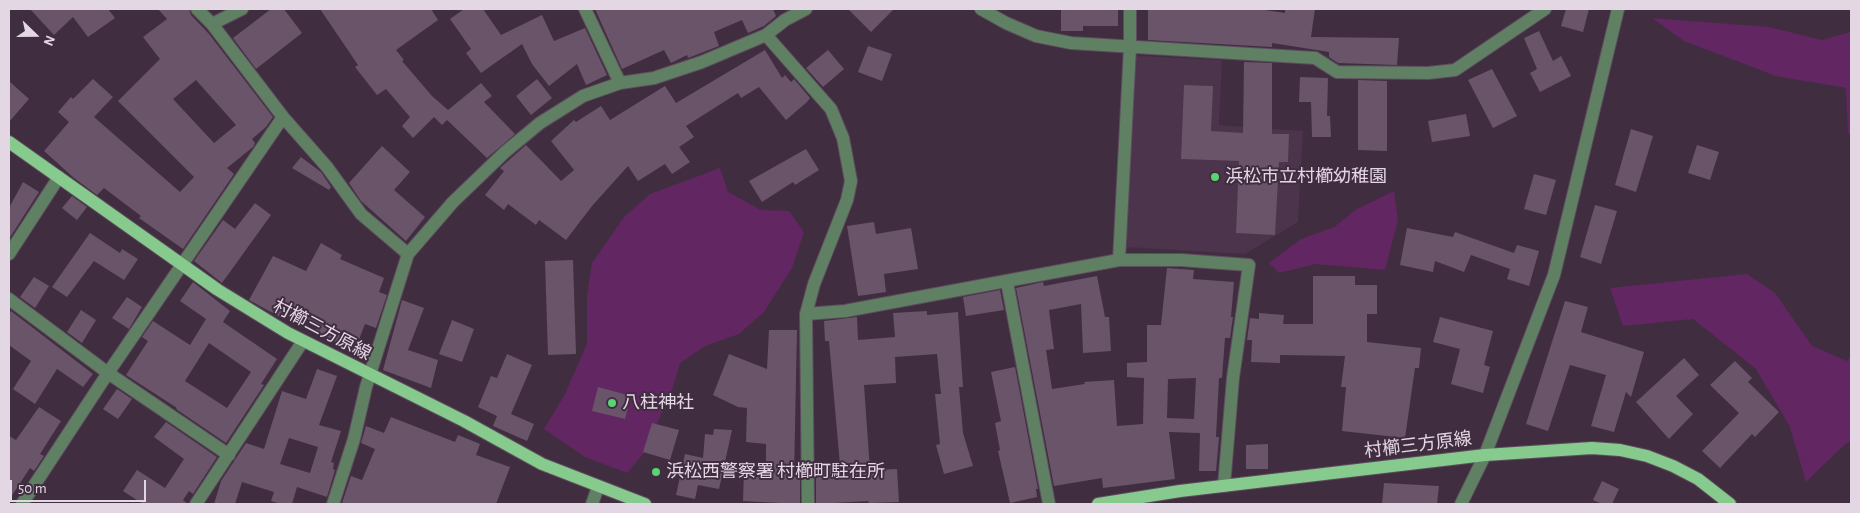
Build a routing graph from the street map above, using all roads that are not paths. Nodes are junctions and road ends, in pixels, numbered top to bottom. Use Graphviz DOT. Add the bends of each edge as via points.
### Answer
graph roads {
  1 [pos="197,9"];
  2 [pos="242,9"];
  3 [pos="585,9"];
  4 [pos="806,9"];
  5 [pos="981,9"];
  6 [pos="1130,9"];
  7 [pos="1545,9"];
  8 [pos="1618,9"];
  9 [pos="783,14"];
  10 [pos="212,24"];
  11 [pos="766,35"];
  12 [pos="1130,47"];
  13 [pos="620,84"];
  14 [pos="283,117"];
  15 [pos="9,142"];
  16 [pos="59,177"];
  17 [pos="9,254"];
  18 [pos="408,254"];
  19 [pos="1119,260"];
  20 [pos="183,266"];
  21 [pos="1007,282"];
  22 [pos="9,299"];
  23 [pos="806,314"];
  24 [pos="303,341"];
  25 [pos="108,373"];
  26 [pos="371,375"];
  27 [pos="229,454"];
  28 [pos="1485,455"];
  29 [pos="1224,486"];
  30 [pos="598,487"];
  31 [pos="22,504"];
  32 [pos="196,504"];
  33 [pos="333,504"];
  34 [pos="592,504"];
  35 [pos="645,504"];
  36 [pos="808,504"];
  37 [pos="1049,504"];
  38 [pos="1098,504"];
  39 [pos="1461,504"];
  40 [pos="1730,504"];
  1 -- 10 [label="street"];
  2 -- 10 [label="street"];
  3 -- 13 [label="street"];
  4 -- 9 [label="street"];
  5 -- 12 [label="street" via="1036,36 1071,43"];
  6 -- 12 [label="street"];
  7 -- 12 [label="street" via="1455,70 1428,73 1337,72 1315,58"];
  8 -- 28 [label="street" via="1554,275"];
  9 -- 11 [label="street"];
  10 -- 14 [label="street"];
  11 -- 13 [label="street" via="702,62 654,78"];
  11 -- 23 [label="street" via="831,109 843,138 851,181"];
  12 -- 19 [label="street"];
  13 -- 18 [label="street" via="583,96 540,123 504,152 453,202"];
  14 -- 18 [label="street" via="362,214"];
  14 -- 20 [label="street"];
  15 -- 16 [label="main road, 村櫛三方原線"];
  16 -- 17 [label="street"];
  16 -- 20 [label="main road, 村櫛三方原線"];
  18 -- 26 [label="street"];
  19 -- 21 [label="street"];
  19 -- 29 [label="street" via="1249,265 1233,378"];
  20 -- 24 [label="main road, 村櫛三方原線"];
  20 -- 25 [label="street"];
  21 -- 23 [label="street" via="845,311"];
  21 -- 37 [label="street"];
  22 -- 25 [label="street"];
  23 -- 36 [label="street"];
  24 -- 26 [label="main road, 村櫛三方原線"];
  24 -- 27 [label="street"];
  25 -- 27 [label="street"];
  25 -- 31 [label="street"];
  26 -- 30 [label="main road, 村櫛三方原線" via="542,464"];
  26 -- 33 [label="street"];
  27 -- 32 [label="street"];
  28 -- 29 [label="main road, 村櫛三方原線"];
  28 -- 39 [label="street"];
  28 -- 40 [label="main road, 村櫛三方原線" via="1592,448 1620,450 1674,466 1698,479"];
  29 -- 38 [label="main road, 村櫛三方原線"];
  30 -- 34 [label="street"];
  30 -- 35 [label="main road, 村櫛三方原線"];
}
